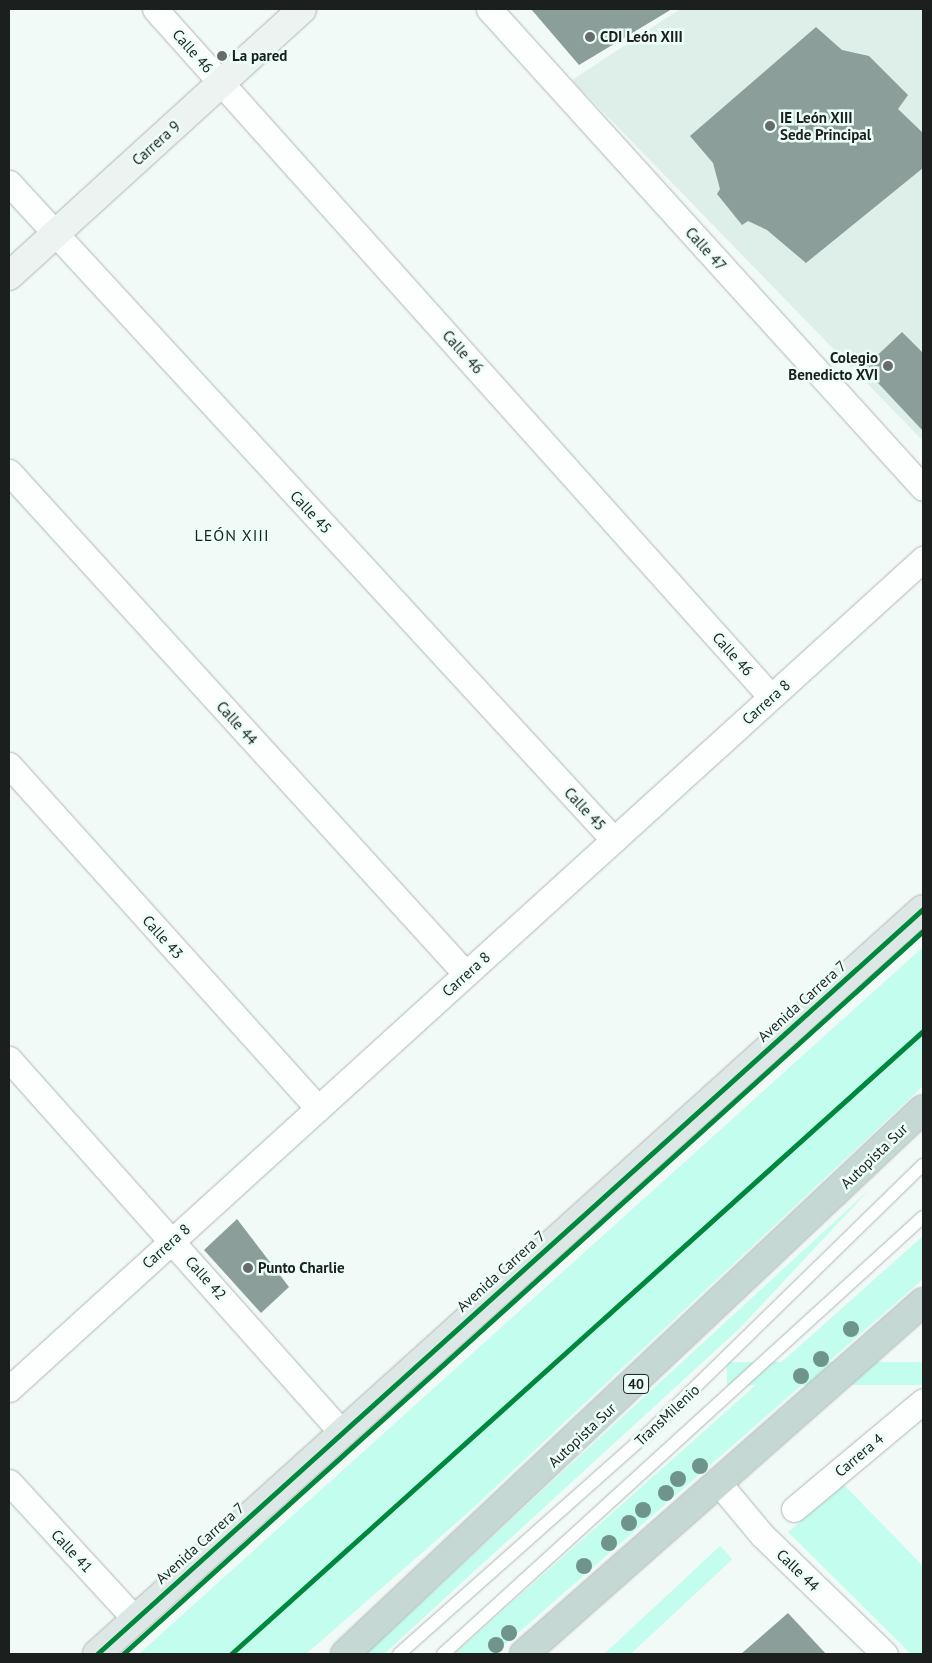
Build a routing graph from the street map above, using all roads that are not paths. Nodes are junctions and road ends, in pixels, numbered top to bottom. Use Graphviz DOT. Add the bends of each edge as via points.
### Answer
graph roads {
  1 [pos="155,9"];
  2 [pos="302,9"];
  3 [pos="489,9"];
  4 [pos="223,83"];
  5 [pos="9,183"];
  6 [pos="55,234"];
  7 [pos="9,276"];
  8 [pos="9,472"];
  9 [pos="923,488"];
  10 [pos="923,559"];
  11 [pos="771,697"];
  12 [pos="9,765"];
  13 [pos="614,840"];
  14 [pos="923,909"];
  15 [pos="466,974"];
  16 [pos="9,1059"];
  17 [pos="318,1108"];
  18 [pos="923,1109"];
  19 [pos="923,1165"];
  20 [pos="923,1217"];
  21 [pos="172,1241"];
  22 [pos="923,1302"];
  23 [pos="13,1376"];
  24 [pos="923,1401"];
  25 [pos="341,1431"];
  26 [pos="717,1481"];
  27 [pos="11,1489"];
  28 [pos="794,1509"];
  29 [pos="135,1619"];
  30 [pos="97,1654"];
  31 [pos="345,1654"];
  32 [pos="399,1654"];
  33 [pos="443,1654"];
  34 [pos="524,1654"];
  35 [pos="885,1654"];
  1 -- 4 [label="street, Calle 46"];
  2 -- 4 [label="street, Carrera 9"];
  3 -- 9 [label="street, Calle 47"];
  4 -- 6 [label="street, Carrera 9"];
  4 -- 11 [label="street, Calle 46"];
  5 -- 6 [label="street, Calle 45"];
  6 -- 7 [label="street, Carrera 9"];
  6 -- 13 [label="street, Calle 45"];
  8 -- 15 [label="street, Calle 44"];
  10 -- 11 [label="street, Carrera 8"];
  11 -- 13 [label="street, Carrera 8"];
  12 -- 17 [label="street, Calle 43"];
  13 -- 15 [label="street, Carrera 8"];
  14 -- 25 [label="main road, Avenida Carrera 7"];
  15 -- 17 [label="street, Carrera 8"];
  16 -- 21 [label="street, Calle 42"];
  17 -- 21 [label="street, Carrera 8"];
  18 -- 31 [label="highway, Autopista Sur / 40"];
  19 -- 32 [label="lane, TransMilenio" via="646,1435"];
  20 -- 33 [label="lane, TransMilenio"];
  21 -- 23 [label="street, Carrera 8"];
  21 -- 25 [label="street, Calle 42"];
  22 -- 26 [label="highway"];
  24 -- 28 [label="street, Carrera 4"];
  25 -- 29 [label="main road, Avenida Carrera 7"];
  26 -- 34 [label="highway"];
  26 -- 35 [label="street, Calle 44" via="762,1535"];
  27 -- 29 [label="street, Calle 41"];
  29 -- 30 [label="main road, Avenida Carrera 7"];
}
